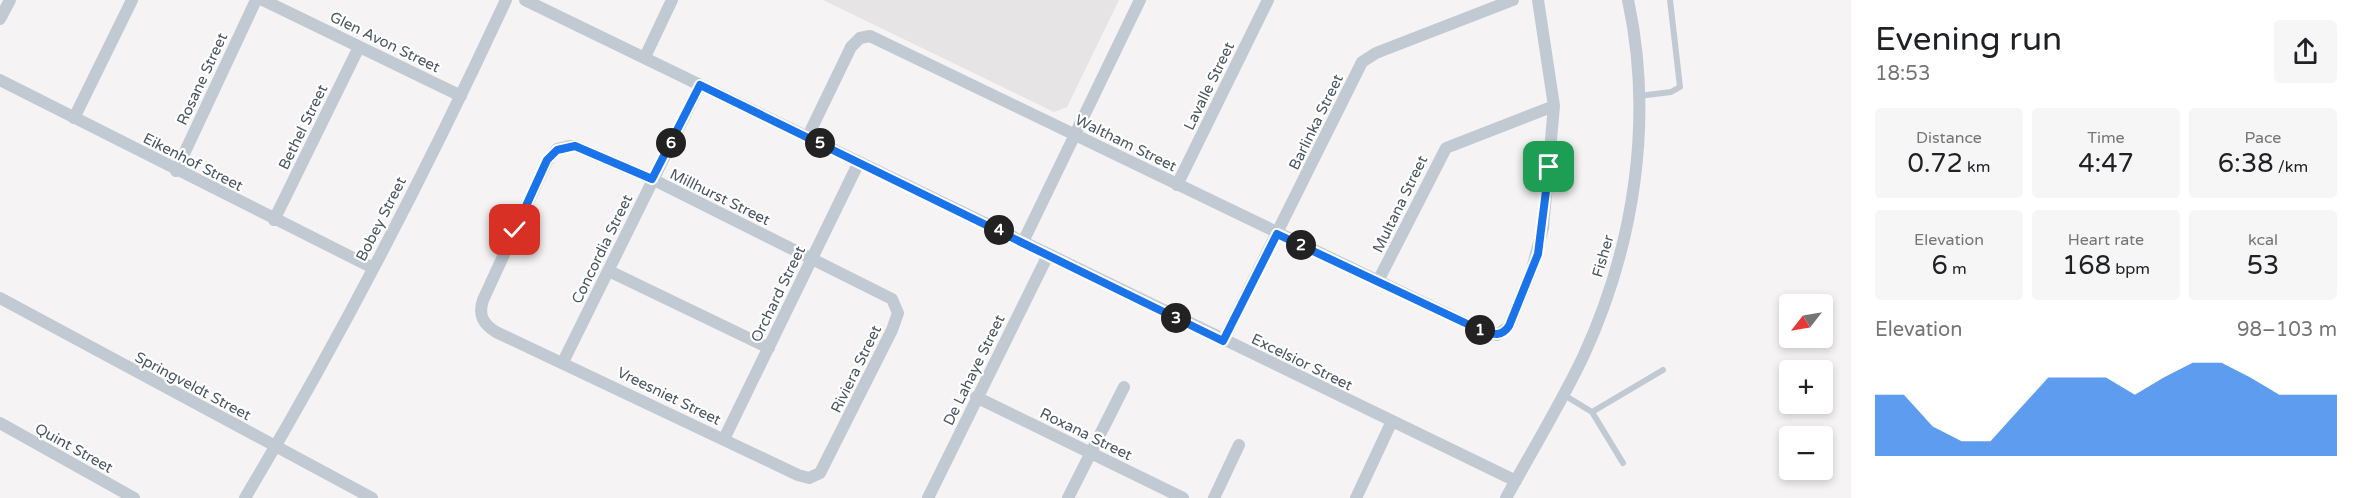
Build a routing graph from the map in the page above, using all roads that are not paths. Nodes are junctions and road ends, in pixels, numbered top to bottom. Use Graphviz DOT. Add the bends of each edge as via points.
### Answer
graph roads {
  1 [pos="10,0"];
  2 [pos="132,0"];
  3 [pos="256,0"];
  4 [pos="263,0"];
  5 [pos="506,0"];
  6 [pos="525,0"];
  7 [pos="672,0"];
  8 [pos="1140,0"];
  9 [pos="1268,0"];
  10 [pos="1513,0"];
  11 [pos="1538,0"];
  12 [pos="1628,0"];
  13 [pos="1670,0"];
  14 [pos="0,20"];
  15 [pos="359,47"];
  16 [pos="645,57"];
  17 [pos="0,80"];
  18 [pos="700,85"];
  19 [pos="461,96"];
  20 [pos="1639,96"];
  21 [pos="1554,106"];
  22 [pos="74,118"];
  23 [pos="1075,134"];
  24 [pos="808,136"];
  25 [pos="859,162"];
  26 [pos="176,171"];
  27 [pos="652,179"];
  28 [pos="1176,184"];
  29 [pos="274,220"];
  30 [pos="1277,234"];
  31 [pos="1023,242"];
  32 [pos="1048,255"];
  33 [pos="812,259"];
  34 [pos="373,268"];
  35 [pos="609,271"];
  36 [pos="1378,281"];
  37 [pos="881,292"];
  38 [pos="0,298"];
  39 [pos="496,332"];
  40 [pos="1223,341"];
  41 [pos="769,348"];
  42 [pos="563,362"];
  43 [pos="1663,370"];
  44 [pos="1124,387"];
  45 [pos="1563,394"];
  46 [pos="976,398"];
  47 [pos="1592,412"];
  48 [pos="1392,422"];
  49 [pos="0,423"];
  50 [pos="724,439"];
  51 [pos="1239,445"];
  52 [pos="275,447"];
  53 [pos="1090,453"];
  54 [pos="1623,463"];
  55 [pos="826,464"];
  56 [pos="1516,481"];
  57 [pos="134,498"];
  58 [pos="245,498"];
  59 [pos="372,498"];
  60 [pos="927,498"];
  61 [pos="1068,498"];
  62 [pos="1183,498"];
  63 [pos="1214,498"];
  64 [pos="1356,498"];
  65 [pos="1506,498"];
  1 -- 14 [label="street"];
  2 -- 22 [label="street"];
  3 -- 26 [label="street, Rosane Street"];
  4 -- 15 [label="street, Glen Avon Street"];
  5 -- 19 [label="street, Bobey Street"];
  6 -- 16 [label="street, Excelsior Street"];
  7 -- 16 [label="street"];
  8 -- 23 [label="street"];
  9 -- 28 [label="street, Lavalle Street"];
  10 -- 30 [label="street, Barlinka Street" via="1367,57"];
  11 -- 21 [label="street"];
  12 -- 20 [label="street, Fisher"];
  13 -- 20 [label="lane" via="1680,87"];
  15 -- 19 [label="street, Glen Avon Street"];
  15 -- 29 [label="street, Bethel Street"];
  16 -- 18 [label="street, Excelsior Street"];
  17 -- 22 [label="street, Eikenhof Street"];
  18 -- 24 [label="street, Excelsior Street"];
  18 -- 27 [label="street, Concordia Street"];
  19 -- 34 [label="street, Bobey Street"];
  20 -- 45 [label="street, Fisher" via="1634,188 1625,235 1609,291 1583,357"];
  21 -- 36 [label="street, Multana Street" via="1446,148"];
  21 -- 36 [label="street, Waltham Street" via="1538,254 1507,329 1497,335 1480,330"];
  22 -- 26 [label="street, Eikenhof Street"];
  23 -- 24 [label="street, Waltham Street" via="870,36 860,38 851,47"];
  23 -- 28 [label="street, Waltham Street"];
  23 -- 31 [label="street"];
  24 -- 25 [label="street, Excelsior Street"];
  25 -- 31 [label="street, Excelsior Street"];
  25 -- 33 [label="street, Orchard Street"];
  26 -- 29 [label="street, Eikenhof Street"];
  27 -- 33 [label="street, Millhurst Street"];
  27 -- 35 [label="street, Concordia Street"];
  27 -- 39 [label="street, Millhurst Street" via="575,146 557,150 547,160 480,307 483,321"];
  28 -- 30 [label="street, Waltham Street"];
  29 -- 34 [label="street, Eikenhof Street"];
  30 -- 36 [label="street, Waltham Street"];
  30 -- 40 [label="street, Barlinka Street"];
  31 -- 32 [label="street, Excelsior Street"];
  32 -- 40 [label="street, Excelsior Street"];
  32 -- 46 [label="street, De Lahaye Street"];
  33 -- 37 [label="street, Millhurst Street"];
  33 -- 41 [label="street, Orchard Street"];
  34 -- 52 [label="street, Bobey Street"];
  35 -- 41 [label="street"];
  35 -- 42 [label="street, Concordia Street"];
  37 -- 55 [label="street, Riviera Street" via="898,308 896,320"];
  38 -- 52 [label="street, Springveldt Street"];
  39 -- 42 [label="street, Vreesniet Street"];
  40 -- 48 [label="street, Excelsior Street"];
  41 -- 50 [label="street, Orchard Street"];
  42 -- 50 [label="street, Vreesniet Street"];
  43 -- 47 [label="lane"];
  44 -- 53 [label="street"];
  45 -- 47 [label="lane"];
  45 -- 56 [label="street, Fisher"];
  46 -- 53 [label="street, Roxana Street"];
  46 -- 60 [label="street, De Lahaye Street"];
  47 -- 54 [label="lane"];
  48 -- 56 [label="street, Excelsior Street"];
  48 -- 64 [label="street"];
  49 -- 57 [label="street, Quint Street"];
  50 -- 55 [label="street, Vreesniet Street" via="803,477 820,473"];
  51 -- 63 [label="street"];
  52 -- 58 [label="street"];
  52 -- 59 [label="street, Springveldt Street"];
  53 -- 61 [label="street"];
  53 -- 62 [label="street, Roxana Street"];
  56 -- 65 [label="street, Fisher"];
}
